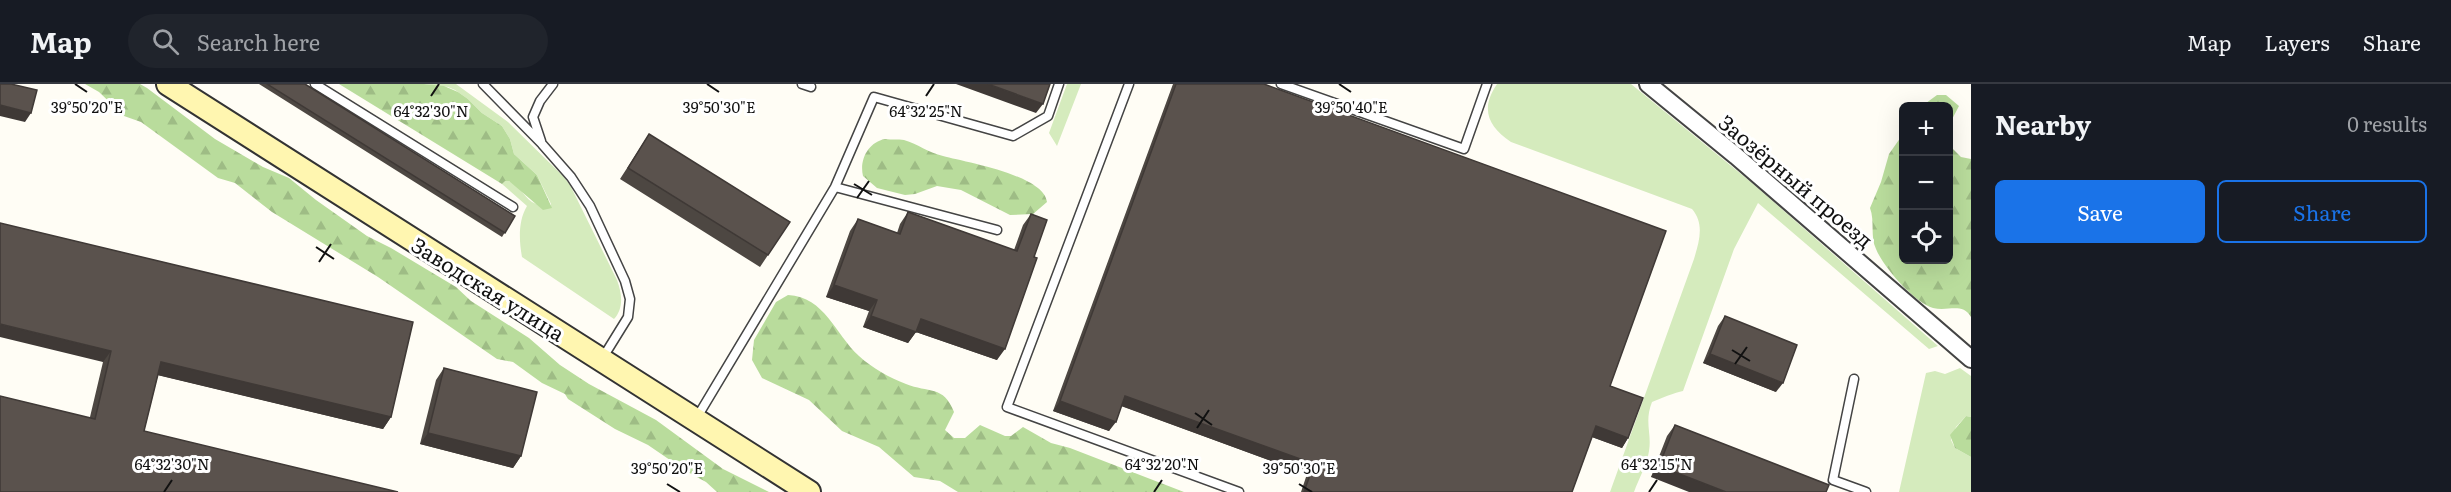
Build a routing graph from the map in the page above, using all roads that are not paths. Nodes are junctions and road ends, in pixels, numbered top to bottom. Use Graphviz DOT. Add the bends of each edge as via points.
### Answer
graph roads {
  1 [pos="168,84"];
  2 [pos="315,84"];
  3 [pos="483,84"];
  4 [pos="553,84"];
  5 [pos="1059,84"];
  6 [pos="1130,84"];
  7 [pos="1281,84"];
  8 [pos="1487,84"];
  9 [pos="1648,84"];
  10 [pos="542,144"];
  11 [pos="835,187"];
  12 [pos="513,207"];
  13 [pos="997,230"];
  14 [pos="601,359"];
  15 [pos="1971,359"];
  16 [pos="1854,379"];
  17 [pos="696,420"];
  18 [pos="809,492"];
  19 [pos="1239,492"];
  20 [pos="1866,492"];
  1 -- 14 [label="street, Заводская улица"];
  2 -- 12 [label="lane"];
  3 -- 10 [label="lane"];
  4 -- 10 [label="lane" via="533,117"];
  5 -- 11 [label="lane" via="1048,116 1013,136 874,97"];
  6 -- 19 [label="lane" via="1007,407"];
  7 -- 8 [label="lane" via="1464,149"];
  9 -- 15 [label="street, Заозёрный проезд"];
  10 -- 14 [label="lane" via="590,206 626,281 628,317"];
  11 -- 13 [label="lane"];
  11 -- 17 [label="lane"];
  14 -- 17 [label="street, Заводская улица"];
  16 -- 20 [label="lane" via="1833,480"];
  17 -- 18 [label="street, Заводская улица"];
}
